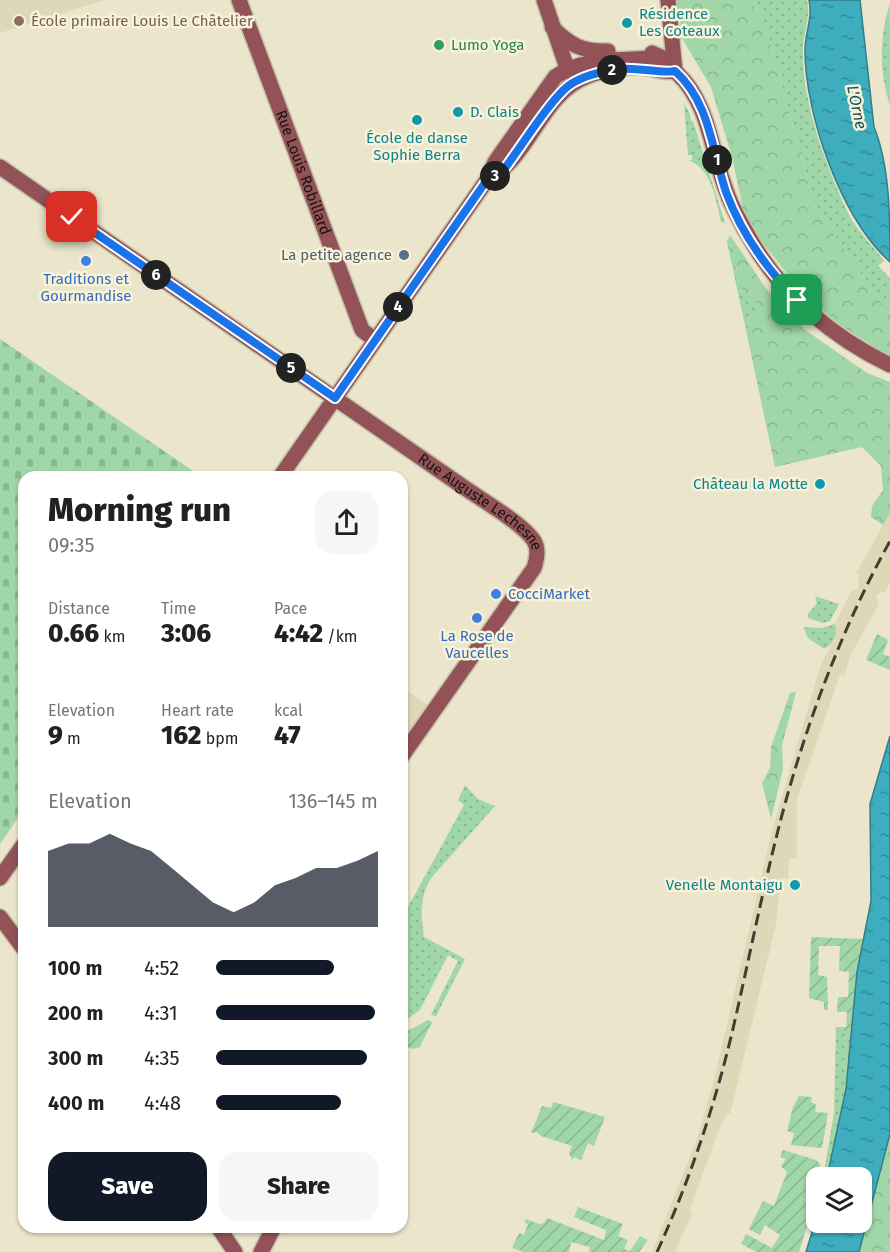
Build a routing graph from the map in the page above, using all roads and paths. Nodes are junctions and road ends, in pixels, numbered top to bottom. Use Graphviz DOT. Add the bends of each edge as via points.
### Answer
graph roads {
  1 [pos="239,0"];
  2 [pos="544,0"];
  3 [pos="668,0"];
  4 [pos="552,27"];
  5 [pos="661,57"];
  6 [pos="567,68"];
  7 [pos="675,71"];
  8 [pos="0,167"];
  9 [pos="487,180"];
  10 [pos="375,340"];
  11 [pos="890,365"];
  12 [pos="335,398"];
  13 [pos="284,471"];
  14 [pos="408,747"];
  15 [pos="18,852"];
  16 [pos="0,878"];
  17 [pos="0,917"];
  18 [pos="18,941"];
  19 [pos="222,1233"];
  20 [pos="271,1233"];
  21 [pos="235,1252"];
  22 [pos="261,1252"];
  1 -- 10 [label="main road, Rue Louis Robillard" via="362,330"];
  2 -- 4 [label="main road"];
  3 -- 7 [label="main road"];
  4 -- 5 [label="main road" via="582,50 644,50"];
  4 -- 6 [label="main road"];
  5 -- 6 [label="main road" via="594,61"];
  5 -- 7 [label="main road"];
  6 -- 9 [label="main road" via="550,82 495,162"];
  7 -- 9 [label="main road" via="619,69 572,83 502,172"];
  7 -- 11 [label="main road" via="694,92 702,109 727,194 759,255 811,314"];
  8 -- 12 [label="main road, Rue Auguste Lechesne"];
  9 -- 10 [label="main road"];
  10 -- 12 [label="main road"];
  12 -- 13 [label="main road"];
  12 -- 14 [label="main road, Rue Auguste Lechesne" via="522,529 536,546 534,568"];
  15 -- 16 [label="main road"];
  17 -- 18 [label="main road"];
  19 -- 21 [label="main road"];
  20 -- 22 [label="main road"];
}
